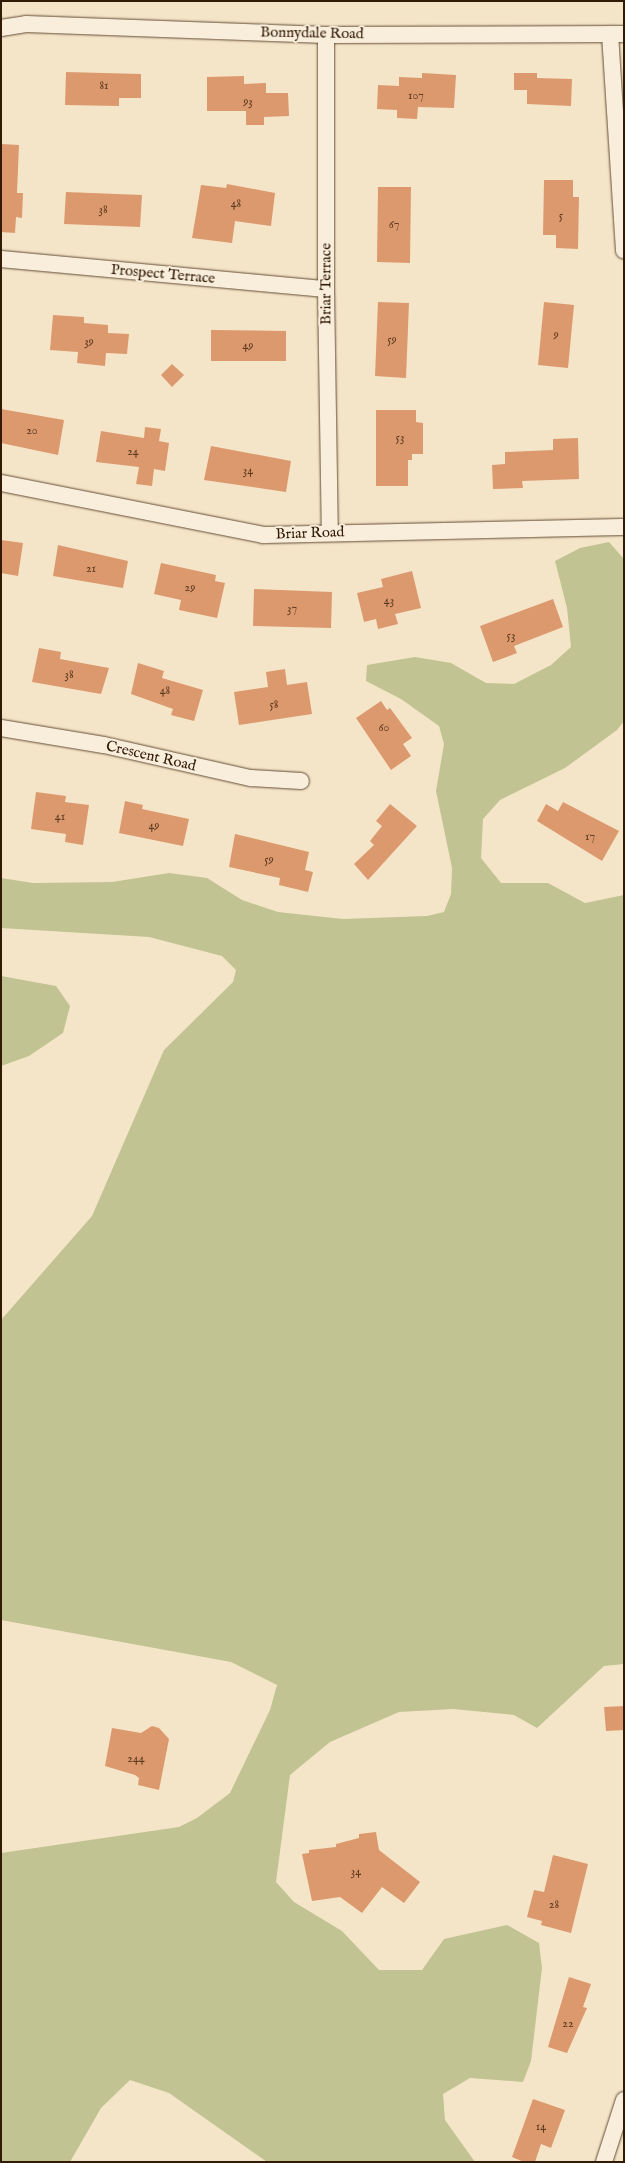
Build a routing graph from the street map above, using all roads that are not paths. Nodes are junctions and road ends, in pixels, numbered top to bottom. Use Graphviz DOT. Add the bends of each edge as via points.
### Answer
graph roads {
  1 [pos="1,28"];
  2 [pos="617,34"];
  3 [pos="326,35"];
  4 [pos="624,251"];
  5 [pos="1,259"];
  6 [pos="326,289"];
  7 [pos="1,483"];
  8 [pos="624,527"];
  9 [pos="330,532"];
  10 [pos="1,728"];
  11 [pos="301,781"];
  12 [pos="624,2100"];
  13 [pos="604,2162"];
  1 -- 3 [label="street, Bonnydale Road" via="26,24"];
  2 -- 3 [label="street, Bonnydale Road"];
  2 -- 4 [label="street"];
  3 -- 6 [label="street, Briar Terrace"];
  5 -- 6 [label="street, Prospect Terrace"];
  6 -- 9 [label="street, Briar Terrace"];
  7 -- 9 [label="street, Briar Road" via="263,535"];
  8 -- 9 [label="street, Briar Road"];
  10 -- 11 [label="street, Crescent Road" via="104,745 250,778"];
  12 -- 13 [label="street"];
}
